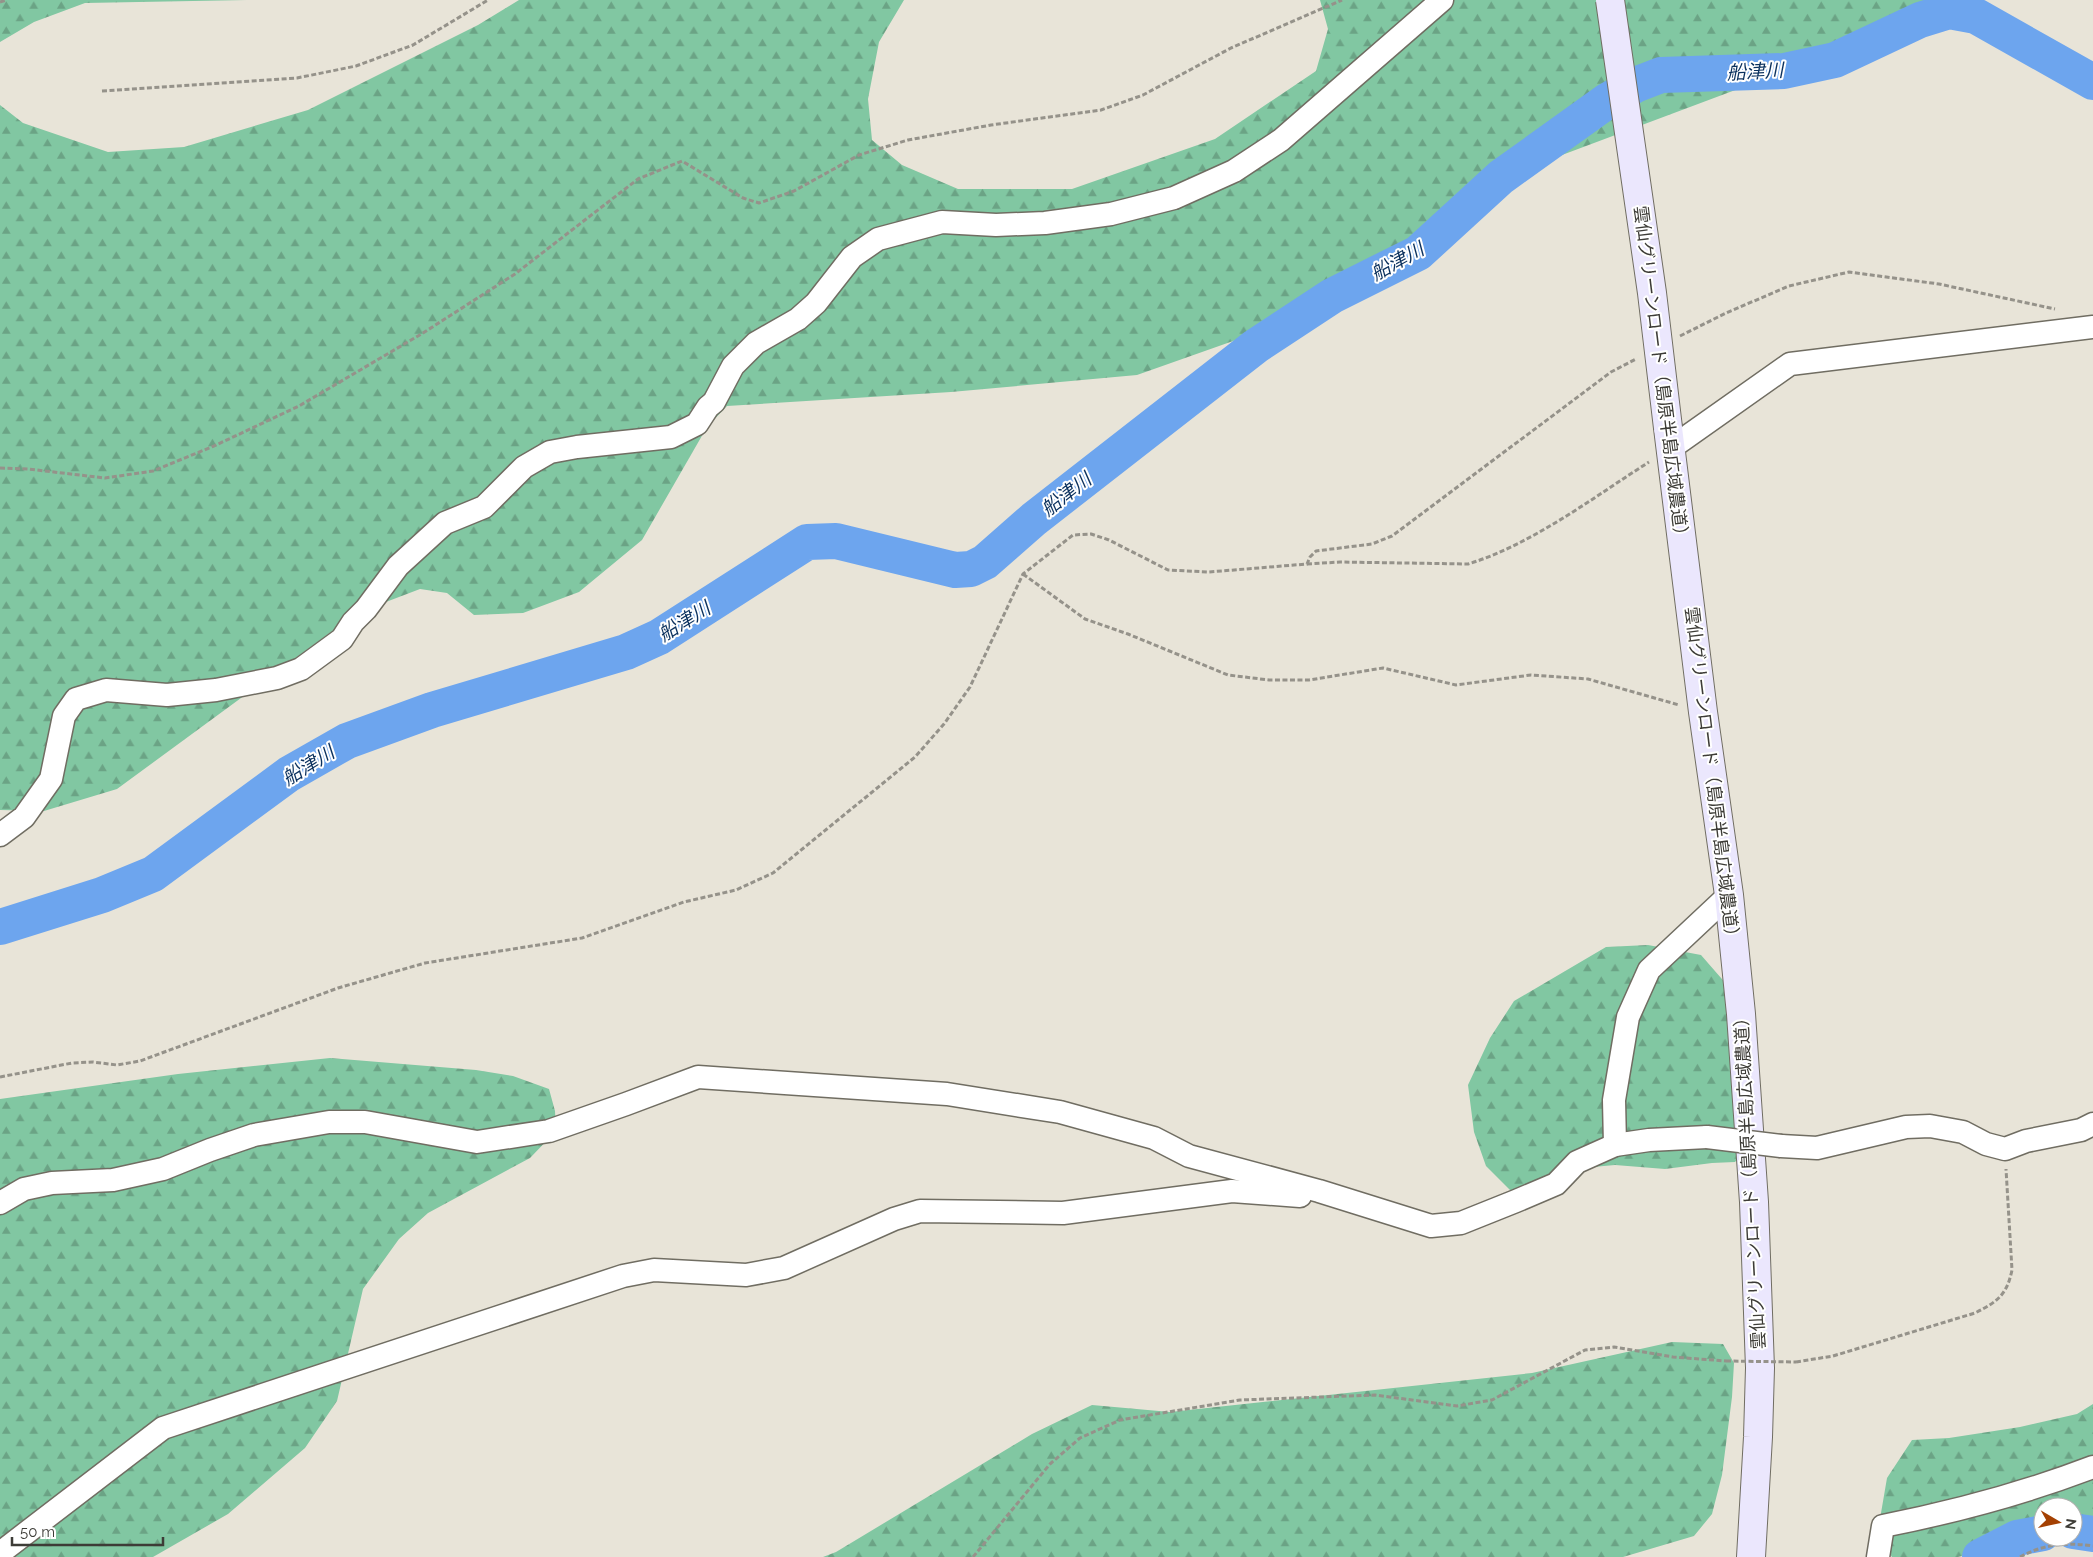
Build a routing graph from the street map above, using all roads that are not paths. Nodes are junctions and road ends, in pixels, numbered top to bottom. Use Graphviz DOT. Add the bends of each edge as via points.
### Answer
graph roads {
  1 [pos="1442,0"];
  2 [pos="1610,0"];
  3 [pos="2093,327"];
  4 [pos="1670,438"];
  5 [pos="0,835"];
  6 [pos="1729,895"];
  7 [pos="2093,1124"];
  8 [pos="1615,1145"];
  9 [pos="1319,1191"];
  10 [pos="0,1203"];
  11 [pos="2093,1467"];
  12 [pos="0,1553"];
  13 [pos="1751,1557"];
  14 [pos="1878,1557"];
  1 -- 5 [label="street" via="1281,140 1234,171 1174,198 1111,214 1044,223 942,222 878,238 852,257 816,303 798,320 756,344 733,366 714,402 697,424 671,437 550,452 524,467 484,507 445,523 398,566 342,639 301,669 277,678 216,690 167,696 106,690 76,699 64,716 51,779 24,817"];
  2 -- 4 [label="street, 雲仙グリーンロード（島原半島広域農道）, bridge"];
  3 -- 4 [label="street" via="1790,364"];
  4 -- 6 [label="street, 雲仙グリーンロード（島原半島広域農道）"];
  6 -- 8 [label="street" via="1649,970 1628,1017 1614,1100"];
  6 -- 13 [label="street, 雲仙グリーンロード（島原半島広域農道）" via="1754,1202 1760,1368"];
  7 -- 8 [label="street, bridge" via="2005,1149 1986,1144 1964,1132 1930,1126 1906,1127 1817,1148 1707,1137"];
  8 -- 9 [label="street" via="1577,1162 1556,1184 1461,1223 1432,1226"];
  9 -- 10 [label="street" via="1189,1156 1154,1138 1060,1112 947,1094 698,1077 549,1131 476,1142 365,1122 329,1122 254,1135 163,1169 113,1180 24,1189"];
  9 -- 12 [label="street" via="1307,1197 1232,1191 1063,1213 920,1211 894,1219 784,1268 746,1275 654,1270 623,1276 163,1428"];
  11 -- 14 [label="street" via="2058,1481 1938,1515 1883,1526"];
}
